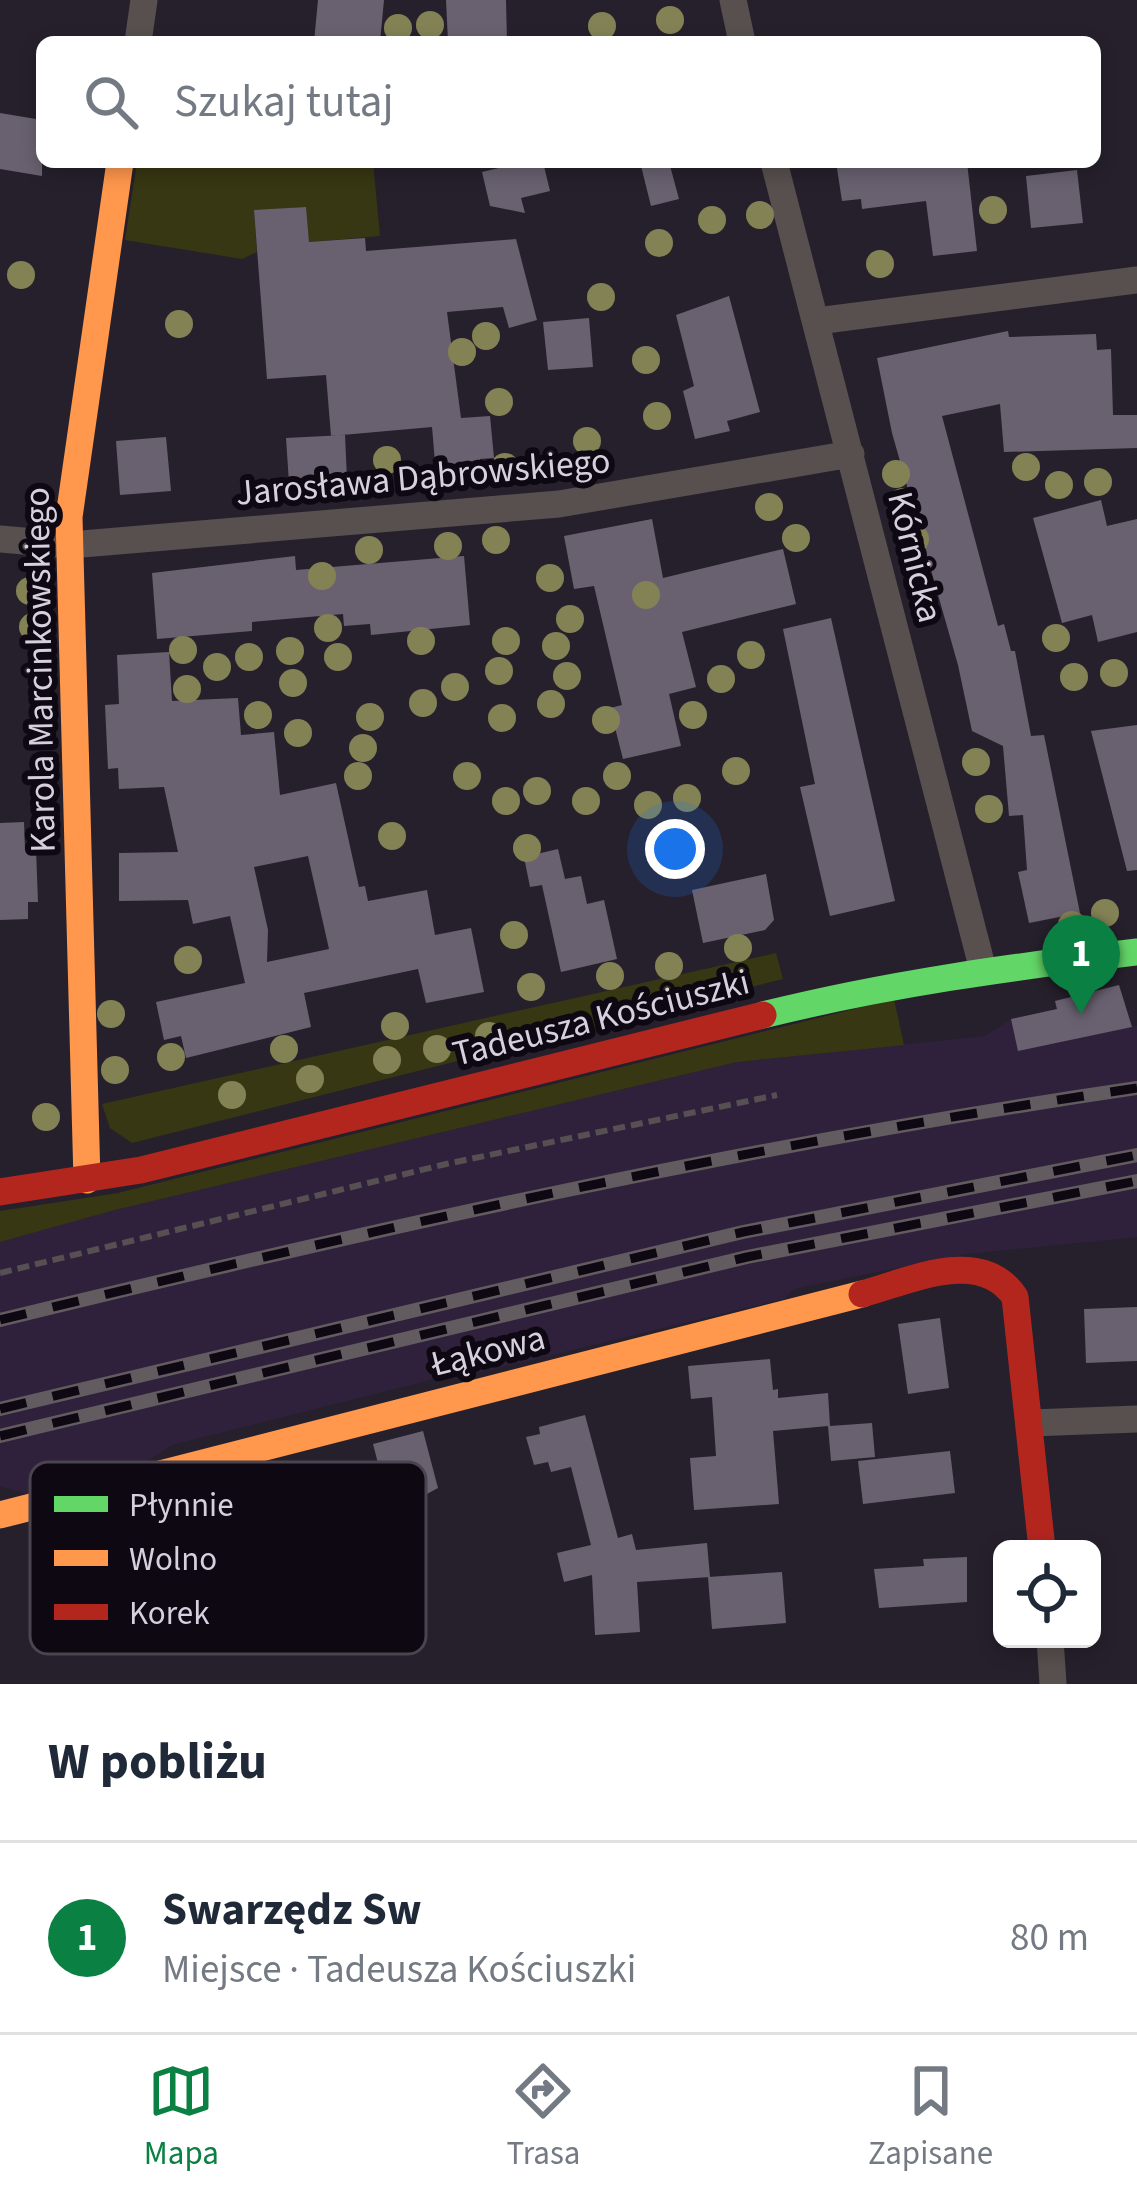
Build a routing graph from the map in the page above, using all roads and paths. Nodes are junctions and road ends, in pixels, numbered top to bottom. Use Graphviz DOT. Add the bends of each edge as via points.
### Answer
graph roads {
  1 [pos="144,0"];
  2 [pos="733,0"];
  3 [pos="139,36"];
  4 [pos="741,36"];
  5 [pos="119,168"];
  6 [pos="776,168"];
  7 [pos="1137,280"];
  8 [pos="817,321"];
  9 [pos="851,454"];
  10 [pos="0,539"];
  11 [pos="70,545"];
  12 [pos="1137,952"];
  13 [pos="983,970"];
  14 [pos="777,1095"];
  15 [pos="87,1180"];
  16 [pos="0,1192"];
  17 [pos="0,1273"];
  18 [pos="1137,1419"];
  19 [pos="1031,1423"];
  20 [pos="206,1462"];
  21 [pos="30,1507"];
  22 [pos="0,1515"];
  23 [pos="1041,1540"];
  24 [pos="1051,1648"];
  25 [pos="1053,1684"];
  1 -- 3 [label="street"];
  2 -- 4 [label="street"];
  5 -- 11 [label="street, Karola Marcinkowskiego" via="70,492"];
  6 -- 8 [label="street, Kórnicka"];
  7 -- 8 [label="street"];
  8 -- 9 [label="street, Kórnicka"];
  9 -- 11 [label="street, Jarosława Dąbrowskiego" via="559,504"];
  9 -- 13 [label="street, Kórnicka"];
  10 -- 11 [label="street, Jarosława Dąbrowskiego"];
  11 -- 15 [label="street, Karola Marcinkowskiego"];
  12 -- 13 [label="street, Tadeusza Kościuszki"];
  13 -- 15 [label="street, Tadeusza Kościuszki" via="852,993"];
  14 -- 17 [label="path" via="446,1164"];
  15 -- 16 [label="street, Tadeusza Kościuszki"];
  18 -- 19 [label="street"];
  19 -- 20 [label="street, Łąkowa" via="1015,1297 996,1273 977,1269"];
  19 -- 23 [label="street"];
  21 -- 22 [label="street, Łąkowa"];
  24 -- 25 [label="street"];
}
